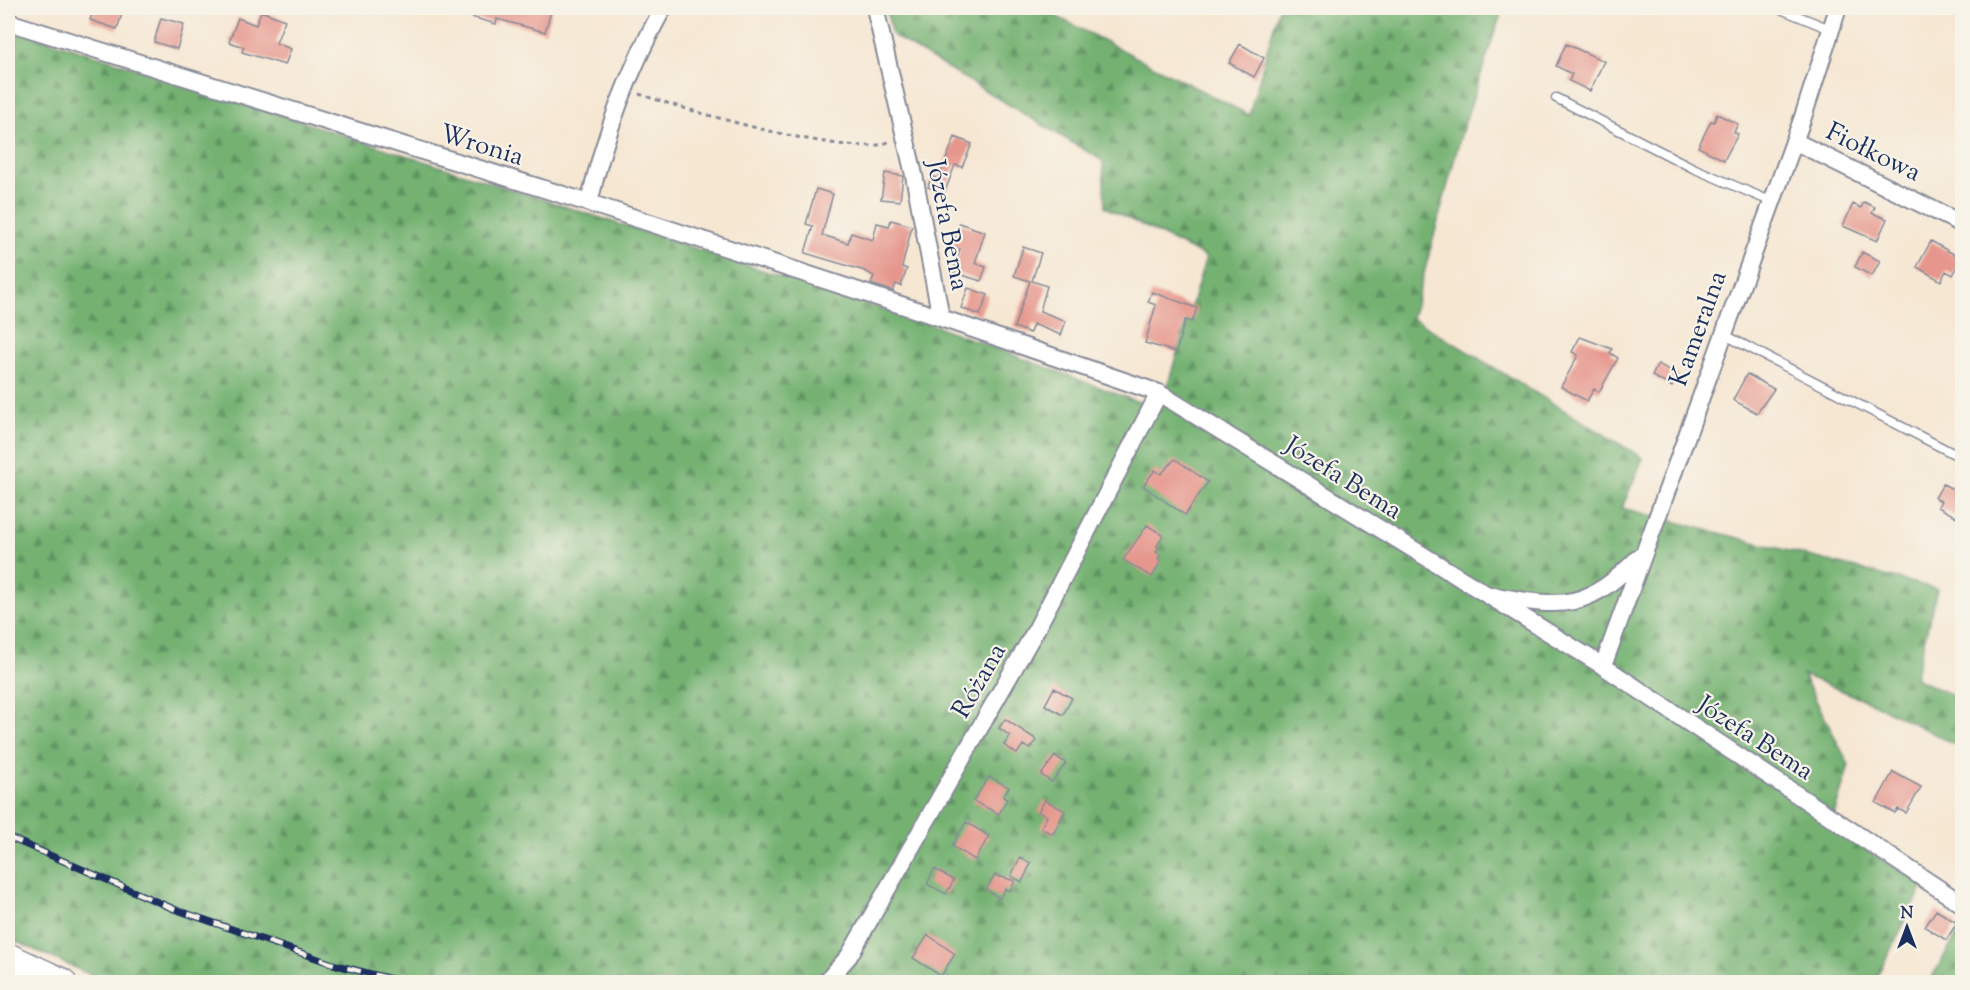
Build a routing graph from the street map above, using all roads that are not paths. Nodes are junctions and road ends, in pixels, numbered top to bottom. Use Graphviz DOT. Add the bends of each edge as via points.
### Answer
graph roads {
  1 [pos="663,8"];
  2 [pos="875,8"];
  3 [pos="1778,8"];
  4 [pos="1838,8"];
  5 [pos="8,22"];
  6 [pos="1830,29"];
  7 [pos="1556,98"];
  8 [pos="1794,141"];
  9 [pos="1770,201"];
  10 [pos="589,203"];
  11 [pos="1962,224"];
  12 [pos="941,318"];
  13 [pos="1722,334"];
  14 [pos="1159,393"];
  15 [pos="1962,458"];
  16 [pos="1644,552"];
  17 [pos="1487,595"];
  18 [pos="1603,666"];
  19 [pos="1962,904"];
  20 [pos="8,957"];
  21 [pos="62,982"];
  22 [pos="826,982"];
  1 -- 10 [label="street" via="626,90 597,168"];
  2 -- 12 [label="street, Józefa Bema" via="904,129"];
  3 -- 6 [label="lane"];
  4 -- 6 [label="street, Kameralna"];
  5 -- 10 [label="street, Wronia"];
  6 -- 8 [label="street, Kameralna"];
  7 -- 9 [label="lane" via="1693,168"];
  8 -- 9 [label="street, Kameralna"];
  8 -- 11 [label="street, Fiołkowa"];
  9 -- 13 [label="street, Kameralna"];
  10 -- 12 [label="street, Wronia"];
  12 -- 14 [label="street, Józefa Bema"];
  13 -- 15 [label="lane"];
  13 -- 16 [label="street, Kameralna"];
  14 -- 17 [label="street, Józefa Bema"];
  14 -- 22 [label="street, Różana" via="1037,628 849,956"];
  16 -- 17 [label="street" via="1610,585 1580,600 1548,605"];
  16 -- 18 [label="street, Kameralna"];
  17 -- 18 [label="street, Józefa Bema"];
  18 -- 19 [label="street, Józefa Bema"];
  20 -- 21 [label="main road"];
}
